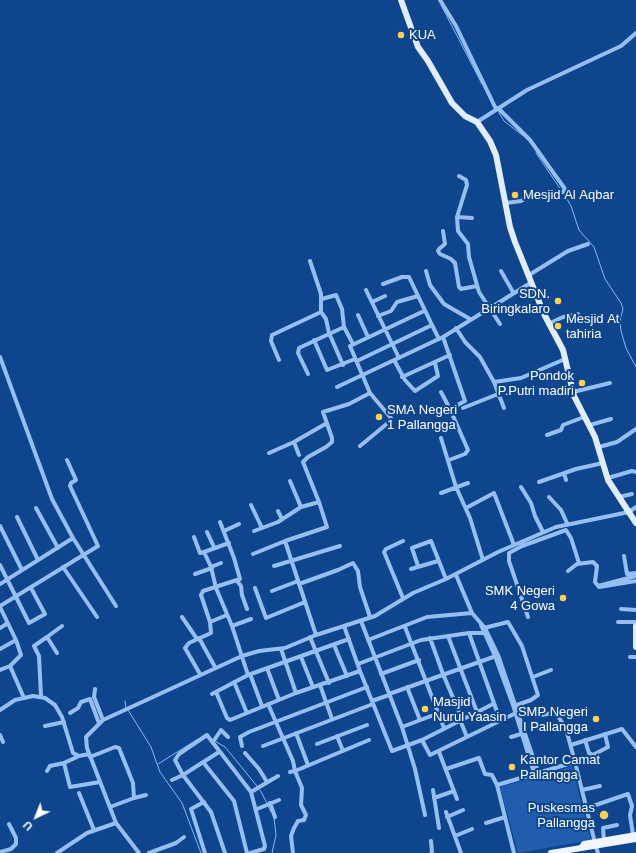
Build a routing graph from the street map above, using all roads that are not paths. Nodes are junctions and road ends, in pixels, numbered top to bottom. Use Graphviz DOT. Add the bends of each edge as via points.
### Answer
graph roads {
  1 [pos="401,0"];
  2 [pos="440,0"];
  3 [pos="636,33"];
  4 [pos="497,108"];
  5 [pos="477,122"];
  6 [pos="459,176"];
  7 [pos="506,203"];
  8 [pos="457,217"];
  9 [pos="472,218"];
  10 [pos="443,231"];
  11 [pos="588,244"];
  12 [pos="310,261"];
  13 [pos="426,271"];
  14 [pos="501,271"];
  15 [pos="529,275"];
  16 [pos="532,282"];
  17 [pos="383,284"];
  18 [pos="477,286"];
  19 [pos="366,290"];
  20 [pos="513,292"];
  21 [pos="385,296"];
  22 [pos="418,296"];
  23 [pos="322,299"];
  24 [pos="372,302"];
  25 [pos="488,307"];
  26 [pos="424,311"];
  27 [pos="321,312"];
  28 [pos="578,314"];
  29 [pos="358,315"];
  30 [pos="378,316"];
  31 [pos="470,319"];
  32 [pos="500,324"];
  33 [pos="548,324"];
  34 [pos="432,325"];
  35 [pos="344,327"];
  36 [pos="456,328"];
  37 [pos="385,330"];
  38 [pos="329,333"];
  39 [pos="368,337"];
  40 [pos="441,338"];
  41 [pos="314,340"];
  42 [pos="353,344"];
  43 [pos="392,344"];
  44 [pos="450,355"];
  45 [pos="0,357"];
  46 [pos="399,358"];
  47 [pos="566,359"];
  48 [pos="279,360"];
  49 [pos="356,360"];
  50 [pos="394,360"];
  51 [pos="435,363"];
  52 [pos="343,365"];
  53 [pos="308,374"];
  54 [pos="362,376"];
  55 [pos="402,377"];
  56 [pos="494,382"];
  57 [pos="610,383"];
  58 [pos="337,387"];
  59 [pos="441,392"];
  60 [pos="573,392"];
  61 [pos="370,393"];
  62 [pos="498,394"];
  63 [pos="463,408"];
  64 [pos="504,408"];
  65 [pos="450,410"];
  66 [pos="584,417"];
  67 [pos="611,419"];
  68 [pos="327,423"];
  69 [pos="590,425"];
  70 [pos="636,429"];
  71 [pos="547,435"];
  72 [pos="441,438"];
  73 [pos="294,442"];
  74 [pos="360,446"];
  75 [pos="598,447"];
  76 [pos="269,453"];
  77 [pos="300,455"];
  78 [pos="67,460"];
  79 [pos="448,460"];
  80 [pos="603,462"];
  81 [pos="636,472"];
  82 [pos="564,473"];
  83 [pos="608,478"];
  84 [pos="566,480"];
  85 [pos="290,481"];
  86 [pos="539,482"];
  87 [pos="468,483"];
  88 [pos="521,486"];
  89 [pos="456,488"];
  90 [pos="441,493"];
  91 [pos="632,494"];
  92 [pos="549,497"];
  93 [pos="619,497"];
  94 [pos="319,502"];
  95 [pos="251,505"];
  96 [pos="301,507"];
  97 [pos="636,507"];
  98 [pos="36,508"];
  99 [pos="466,508"];
  100 [pos="278,511"];
  101 [pos="629,512"];
  102 [pos="17,517"];
  103 [pos="282,519"];
  104 [pos="220,522"];
  105 [pos="567,523"];
  106 [pos="636,523"];
  107 [pos="239,524"];
  108 [pos="0,526"];
  109 [pos="262,528"];
  110 [pos="224,531"];
  111 [pos="254,531"];
  112 [pos="207,532"];
  113 [pos="543,532"];
  114 [pos="73,538"];
  115 [pos="194,538"];
  116 [pos="285,541"];
  117 [pos="403,541"];
  118 [pos="229,543"];
  119 [pos="514,545"];
  120 [pos="340,546"];
  121 [pos="214,547"];
  122 [pos="58,548"];
  123 [pos="204,552"];
  124 [pos="253,554"];
  125 [pos="83,555"];
  126 [pos="624,556"];
  127 [pos="38,560"];
  128 [pos="291,560"];
  129 [pos="484,560"];
  130 [pos="438,561"];
  131 [pos="221,563"];
  132 [pos="579,563"];
  133 [pos="0,564"];
  134 [pos="274,566"];
  135 [pos="418,566"];
  136 [pos="63,567"];
  137 [pos="212,567"];
  138 [pos="411,568"];
  139 [pos="22,570"];
  140 [pos="568,571"];
  141 [pos="195,574"];
  142 [pos="456,575"];
  143 [pos="636,577"];
  144 [pos="446,579"];
  145 [pos="7,580"];
  146 [pos="238,581"];
  147 [pos="298,583"];
  148 [pos="0,584"];
  149 [pos="31,588"];
  150 [pos="216,588"];
  151 [pos="255,588"];
  152 [pos="272,591"];
  153 [pos="15,597"];
  154 [pos="403,598"];
  155 [pos="306,602"];
  156 [pos="116,606"];
  157 [pos="0,607"];
  158 [pos="246,609"];
  159 [pos="621,610"];
  160 [pos="636,610"];
  161 [pos="472,613"];
  162 [pos="227,615"];
  163 [pos="97,617"];
  164 [pos="182,617"];
  165 [pos="370,617"];
  166 [pos="528,617"];
  167 [pos="251,619"];
  168 [pos="361,621"];
  169 [pos="210,622"];
  170 [pos="618,622"];
  171 [pos="636,622"];
  172 [pos="8,623"];
  173 [pos="62,626"];
  174 [pos="232,626"];
  175 [pos="344,626"];
  176 [pos="636,626"];
  177 [pos="405,627"];
  178 [pos="0,628"];
  179 [pos="484,629"];
  180 [pos="468,633"];
  181 [pos="316,635"];
  182 [pos="448,636"];
  183 [pos="46,637"];
  184 [pos="310,637"];
  185 [pos="430,638"];
  186 [pos="198,639"];
  187 [pos="349,639"];
  188 [pos="16,640"];
  189 [pos="368,640"];
  190 [pos="412,642"];
  191 [pos="334,644"];
  192 [pos="636,646"];
  193 [pos="0,649"];
  194 [pos="281,649"];
  195 [pos="316,651"];
  196 [pos="56,653"];
  197 [pos="496,655"];
  198 [pos="242,656"];
  199 [pos="301,657"];
  200 [pos="630,657"];
  201 [pos="636,657"];
  202 [pos="375,658"];
  203 [pos="419,660"];
  204 [pos="285,662"];
  205 [pos="478,662"];
  206 [pos="358,664"];
  207 [pos="10,666"];
  208 [pos="215,667"];
  209 [pos="267,668"];
  210 [pos="460,668"];
  211 [pos="0,670"];
  212 [pos="551,670"];
  213 [pos="360,671"];
  214 [pos="200,674"];
  215 [pos="381,674"];
  216 [pos="442,674"];
  217 [pos="249,675"];
  218 [pos="347,676"];
  219 [pos="533,676"];
  220 [pos="426,680"];
  221 [pos="234,682"];
  222 [pos="329,683"];
  223 [pos="320,685"];
  224 [pos="313,687"];
  225 [pos="367,687"];
  226 [pos="407,687"];
  227 [pos="95,689"];
  228 [pos="296,693"];
  229 [pos="389,695"];
  230 [pos="41,696"];
  231 [pos="24,698"];
  232 [pos="279,700"];
  233 [pos="325,702"];
  234 [pos="373,703"];
  235 [pos="268,704"];
  236 [pos="493,704"];
  237 [pos="262,706"];
  238 [pos="514,706"];
  239 [pos="0,710"];
  240 [pos="477,712"];
  241 [pos="70,713"];
  242 [pos="247,713"];
  243 [pos="439,713"];
  244 [pos="516,713"];
  245 [pos="536,716"];
  246 [pos="332,719"];
  247 [pos="420,720"];
  248 [pos="461,720"];
  249 [pos="500,720"];
  250 [pos="64,722"];
  251 [pos="101,722"];
  252 [pos="274,722"];
  253 [pos="367,725"];
  254 [pos="45,726"];
  255 [pos="402,727"];
  256 [pos="444,728"];
  257 [pos="296,733"];
  258 [pos="521,734"];
  259 [pos="605,734"];
  260 [pos="0,735"];
  261 [pos="337,736"];
  262 [pos="228,737"];
  263 [pos="467,737"];
  264 [pos="511,737"];
  265 [pos="282,738"];
  266 [pos="369,740"];
  267 [pos="422,740"];
  268 [pos="585,740"];
  269 [pos="214,741"];
  270 [pos="3,742"];
  271 [pos="317,744"];
  272 [pos="572,745"];
  273 [pos="242,746"];
  274 [pos="263,746"];
  275 [pos="408,746"];
  276 [pos="636,747"];
  277 [pos="343,751"];
  278 [pos="219,752"];
  279 [pos="439,752"];
  280 [pos="245,753"];
  281 [pos="90,755"];
  282 [pos="530,755"];
  283 [pos="79,756"];
  284 [pos="203,762"];
  285 [pos="575,762"];
  286 [pos="64,763"];
  287 [pos="308,765"];
  288 [pos="446,769"];
  289 [pos="47,771"];
  290 [pos="295,771"];
  291 [pos="290,772"];
  292 [pos="536,772"];
  293 [pos="183,775"];
  294 [pos="278,776"];
  295 [pos="172,780"];
  296 [pos="100,782"];
  297 [pos="267,782"];
  298 [pos="497,785"];
  299 [pos="600,786"];
  300 [pos="433,790"];
  301 [pos="582,790"];
  302 [pos="454,791"];
  303 [pos="251,792"];
  304 [pos="79,793"];
  305 [pos="146,795"];
  306 [pos="134,798"];
  307 [pos="434,798"];
  308 [pos="457,799"];
  309 [pos="279,800"];
  310 [pos="204,802"];
  311 [pos="269,804"];
  312 [pos="110,807"];
  313 [pos="587,808"];
  314 [pos="257,809"];
  315 [pos="464,810"];
  316 [pos="425,815"];
  317 [pos="275,817"];
  318 [pos="505,817"];
  319 [pos="116,823"];
  320 [pos="486,823"];
  321 [pos="10,824"];
  322 [pos="617,825"];
  323 [pos="439,828"];
  324 [pos="472,829"];
  325 [pos="94,830"];
  326 [pos="455,836"];
  327 [pos="635,836"];
  328 [pos="184,837"];
  329 [pos="431,841"];
  330 [pos="604,841"];
  331 [pos="596,847"];
  332 [pos="0,852"];
  333 [pos="57,853"];
  334 [pos="139,853"];
  335 [pos="149,853"];
  336 [pos="205,853"];
  337 [pos="224,853"];
  338 [pos="248,853"];
  339 [pos="294,853"];
  340 [pos="432,853"];
  341 [pos="461,853"];
  342 [pos="514,853"];
  343 [pos="551,853"];
  1 -- 5 [label="main road" via="418,47 452,103 465,116"];
  2 -- 4 [label="street" via="456,26"];
  3 -- 4 [label="street" via="626,43 535,86"];
  4 -- 5 [label="street"];
  4 -- 7 [label="street" via="530,140 565,189 563,192 532,195 521,201"];
  5 -- 7 [label="main road" via="496,155"];
  6 -- 8 [label="street" via="466,180 467,186"];
  7 -- 15 [label="main road" via="513,237"];
  8 -- 9 [label="street"];
  8 -- 18 [label="street" via="458,231 468,244"];
  10 -- 18 [label="street" via="445,244 438,251 455,263 459,287 461,289"];
  11 -- 15 [label="street" via="568,251"];
  12 -- 23 [label="street"];
  13 -- 31 [label="street" via="432,288 444,304"];
  14 -- 20 [label="street"];
  15 -- 16 [label="main road"];
  16 -- 20 [label="street"];
  16 -- 33 [label="main road"];
  17 -- 22 [label="street" via="408,276 414,283"];
  18 -- 25 [label="street"];
  19 -- 24 [label="street"];
  20 -- 25 [label="street"];
  21 -- 24 [label="street"];
  22 -- 26 [label="street"];
  22 -- 30 [label="street" via="397,302 391,311"];
  23 -- 27 [label="street"];
  23 -- 35 [label="street" via="336,294 342,309"];
  24 -- 30 [label="street"];
  25 -- 31 [label="street"];
  25 -- 32 [label="street"];
  26 -- 34 [label="street"];
  26 -- 37 [label="street"];
  27 -- 38 [label="street" via="326,319"];
  27 -- 48 [label="street" via="272,335 271,341"];
  28 -- 33 [label="street"];
  29 -- 39 [label="street"];
  30 -- 37 [label="street"];
  31 -- 36 [label="street"];
  33 -- 47 [label="main road"];
  34 -- 40 [label="street"];
  34 -- 43 [label="street"];
  35 -- 38 [label="street"];
  35 -- 42 [label="street"];
  36 -- 40 [label="street"];
  36 -- 56 [label="street" via="480,357"];
  37 -- 39 [label="street"];
  37 -- 43 [label="street"];
  38 -- 41 [label="street"];
  38 -- 52 [label="street"];
  39 -- 42 [label="street"];
  40 -- 44 [label="street"];
  40 -- 46 [label="street"];
  41 -- 52 [label="street" via="327,370"];
  41 -- 53 [label="street" via="297,349"];
  42 -- 49 [label="street" via="350,348"];
  43 -- 46 [label="street"];
  43 -- 49 [label="street"];
  44 -- 51 [label="street"];
  44 -- 65 [label="street" via="465,401"];
  45 -- 114 [label="street" via="38,455 49,491"];
  46 -- 50 [label="street"];
  47 -- 56 [label="street" via="520,378"];
  47 -- 60 [label="main road"];
  49 -- 52 [label="street"];
  49 -- 54 [label="street"];
  50 -- 54 [label="street"];
  50 -- 55 [label="street"];
  51 -- 55 [label="street"];
  51 -- 55 [label="street" via="438,376 415,391"];
  54 -- 58 [label="street"];
  54 -- 61 [label="street"];
  56 -- 62 [label="street"];
  57 -- 60 [label="street"];
  59 -- 65 [label="street"];
  60 -- 66 [label="main road"];
  61 -- 68 [label="street" via="349,404 324,411"];
  61 -- 74 [label="street" via="391,420"];
  62 -- 63 [label="street"];
  62 -- 64 [label="street"];
  65 -- 79 [label="street" via="468,450 465,454"];
  66 -- 69 [label="main road"];
  66 -- 71 [label="street"];
  67 -- 69 [label="street"];
  68 -- 73 [label="street"];
  68 -- 94 [label="street" via="332,442 308,456 303,462"];
  69 -- 75 [label="main road"];
  70 -- 75 [label="street" via="617,442"];
  72 -- 79 [label="street"];
  73 -- 76 [label="street"];
  73 -- 77 [label="street"];
  75 -- 80 [label="main road"];
  78 -- 125 [label="street" via="76,480 70,486 98,545"];
  79 -- 89 [label="street"];
  80 -- 82 [label="street"];
  80 -- 83 [label="main road"];
  81 -- 83 [label="street"];
  82 -- 84 [label="street"];
  82 -- 86 [label="street"];
  83 -- 93 [label="main road"];
  85 -- 96 [label="street"];
  87 -- 89 [label="street"];
  88 -- 113 [label="street"];
  89 -- 90 [label="street"];
  89 -- 99 [label="street"];
  91 -- 93 [label="street"];
  92 -- 105 [label="street" via="561,510"];
  93 -- 101 [label="main road"];
  94 -- 96 [label="street"];
  94 -- 116 [label="street" via="327,527"];
  95 -- 109 [label="street"];
  96 -- 103 [label="street"];
  97 -- 101 [label="street"];
  98 -- 122 [label="street"];
  99 -- 119 [label="street" via="494,494"];
  99 -- 129 [label="street"];
  100 -- 103 [label="street"];
  101 -- 105 [label="street"];
  101 -- 106 [label="main road"];
  102 -- 127 [label="street"];
  103 -- 109 [label="street"];
  104 -- 110 [label="street"];
  105 -- 113 [label="street"];
  107 -- 110 [label="street"];
  108 -- 139 [label="street"];
  109 -- 111 [label="street"];
  110 -- 118 [label="street"];
  112 -- 121 [label="street"];
  113 -- 119 [label="street"];
  114 -- 122 [label="street"];
  114 -- 125 [label="street"];
  115 -- 123 [label="street" via="200,553"];
  116 -- 124 [label="street"];
  116 -- 128 [label="street"];
  117 -- 154 [label="street" via="384,552"];
  118 -- 121 [label="street"];
  118 -- 146 [label="street" via="240,574"];
  119 -- 129 [label="street"];
  120 -- 128 [label="street"];
  121 -- 123 [label="street"];
  122 -- 127 [label="street"];
  123 -- 137 [label="street"];
  125 -- 136 [label="street"];
  125 -- 156 [label="street"];
  126 -- 143 [label="street" via="627,574"];
  127 -- 139 [label="street"];
  128 -- 134 [label="street"];
  128 -- 147 [label="street"];
  129 -- 142 [label="street"];
  130 -- 135 [label="street"];
  130 -- 135 [label="street" via="430,541 412,548"];
  130 -- 144 [label="street"];
  131 -- 137 [label="street"];
  132 -- 140 [label="street"];
  132 -- 143 [label="street" via="593,562 597,565 595,580 600,586"];
  132 -- 166 [label="street" via="566,530 509,553 509,561"];
  133 -- 145 [label="street"];
  135 -- 138 [label="street"];
  136 -- 149 [label="street"];
  136 -- 163 [label="street"];
  137 -- 141 [label="street"];
  137 -- 150 [label="street"];
  139 -- 145 [label="street"];
  142 -- 144 [label="street"];
  142 -- 161 [label="street"];
  144 -- 154 [label="street"];
  145 -- 148 [label="street"];
  145 -- 153 [label="street"];
  146 -- 150 [label="street"];
  146 -- 158 [label="street"];
  147 -- 152 [label="street"];
  147 -- 155 [label="street"];
  147 -- 165 [label="street" via="353,563 358,571 360,587"];
  149 -- 153 [label="street"];
  149 -- 153 [label="street" via="44,615 28,623"];
  150 -- 162 [label="street"];
  150 -- 169 [label="street" via="203,591 201,595"];
  151 -- 155 [label="street" via="266,618"];
  153 -- 157 [label="street"];
  154 -- 165 [label="street"];
  155 -- 181 [label="street"];
  157 -- 172 [label="street"];
  159 -- 160 [label="street"];
  161 -- 177 [label="street" via="427,617"];
  161 -- 179 [label="street"];
  162 -- 169 [label="street"];
  162 -- 174 [label="street"];
  164 -- 186 [label="street"];
  165 -- 168 [label="street"];
  167 -- 174 [label="street"];
  168 -- 175 [label="street"];
  168 -- 189 [label="street"];
  169 -- 186 [label="street" via="212,632"];
  170 -- 171 [label="street"];
  172 -- 178 [label="street"];
  172 -- 188 [label="street"];
  173 -- 183 [label="street"];
  174 -- 198 [label="street"];
  175 -- 181 [label="street"];
  175 -- 187 [label="street"];
  176 -- 192 [label="main road"];
  177 -- 189 [label="street"];
  177 -- 190 [label="street"];
  179 -- 180 [label="street"];
  179 -- 197 [label="street"];
  179 -- 219 [label="street" via="508,622 522,646"];
  180 -- 182 [label="street"];
  180 -- 205 [label="street"];
  181 -- 184 [label="street"];
  182 -- 185 [label="street"];
  182 -- 210 [label="street"];
  183 -- 196 [label="street"];
  183 -- 230 [label="street" via="34,646 39,656"];
  184 -- 194 [label="street"];
  184 -- 195 [label="street"];
  185 -- 190 [label="street"];
  185 -- 216 [label="street"];
  186 -- 208 [label="street"];
  186 -- 214 [label="street" via="185,649"];
  187 -- 191 [label="street"];
  187 -- 206 [label="street"];
  188 -- 193 [label="street"];
  188 -- 207 [label="street" via="20,657"];
  189 -- 202 [label="street"];
  190 -- 202 [label="street"];
  190 -- 203 [label="street"];
  191 -- 195 [label="street"];
  191 -- 218 [label="street"];
  194 -- 198 [label="street"];
  194 -- 204 [label="street"];
  195 -- 199 [label="street"];
  195 -- 222 [label="street"];
  197 -- 205 [label="street"];
  197 -- 238 [label="street"];
  198 -- 208 [label="street"];
  198 -- 217 [label="street"];
  199 -- 204 [label="street"];
  199 -- 224 [label="street"];
  200 -- 201 [label="street"];
  202 -- 206 [label="street"];
  202 -- 215 [label="street"];
  203 -- 215 [label="street"];
  203 -- 220 [label="street"];
  204 -- 209 [label="street"];
  204 -- 228 [label="street"];
  205 -- 210 [label="street"];
  205 -- 236 [label="street"];
  206 -- 213 [label="street"];
  207 -- 211 [label="street"];
  207 -- 231 [label="street"];
  208 -- 214 [label="street"];
  209 -- 217 [label="street"];
  209 -- 232 [label="street"];
  210 -- 216 [label="street"];
  210 -- 240 [label="street"];
  212 -- 219 [label="street"];
  213 -- 218 [label="street"];
  213 -- 225 [label="street"];
  214 -- 251 [label="street"];
  215 -- 229 [label="street"];
  216 -- 220 [label="street"];
  216 -- 248 [label="street"];
  217 -- 221 [label="street"];
  217 -- 237 [label="street"];
  218 -- 222 [label="street"];
  219 -- 238 [label="street" via="538,696"];
  220 -- 226 [label="street"];
  220 -- 243 [label="street"];
  221 -- 242 [label="street"];
  221 -- 242 [label="street" via="214,693 226,718 230,720"];
  222 -- 223 [label="street"];
  223 -- 224 [label="street"];
  223 -- 233 [label="street"];
  224 -- 228 [label="street"];
  225 -- 233 [label="street"];
  225 -- 234 [label="street"];
  226 -- 229 [label="street"];
  226 -- 247 [label="street"];
  227 -- 251 [label="street" via="94,697"];
  228 -- 232 [label="street"];
  229 -- 234 [label="street"];
  229 -- 255 [label="street"];
  230 -- 231 [label="street"];
  230 -- 250 [label="street" via="55,705"];
  231 -- 239 [label="street" via="15,700"];
  232 -- 235 [label="street"];
  233 -- 246 [label="street"];
  233 -- 252 [label="street"];
  234 -- 246 [label="street"];
  234 -- 275 [label="street" via="392,751"];
  235 -- 237 [label="street"];
  235 -- 252 [label="street"];
  236 -- 240 [label="street"];
  236 -- 249 [label="street"];
  237 -- 242 [label="street"];
  238 -- 244 [label="street"];
  240 -- 248 [label="street"];
  241 -- 251 [label="street" via="82,702 90,699"];
  243 -- 247 [label="street"];
  243 -- 256 [label="street"];
  244 -- 249 [label="street"];
  244 -- 258 [label="street"];
  244 -- 282 [label="street"];
  245 -- 272 [label="street" via="556,714 562,720"];
  246 -- 257 [label="street"];
  247 -- 255 [label="street"];
  248 -- 256 [label="street"];
  248 -- 263 [label="street"];
  249 -- 263 [label="street"];
  250 -- 254 [label="street"];
  250 -- 283 [label="street" via="72,751"];
  251 -- 281 [label="street" via="86,737"];
  252 -- 265 [label="street"];
  252 -- 273 [label="street" via="241,736"];
  253 -- 261 [label="street"];
  255 -- 275 [label="street"];
  256 -- 267 [label="street"];
  257 -- 265 [label="street"];
  257 -- 287 [label="street"];
  258 -- 264 [label="street"];
  258 -- 282 [label="street"];
  259 -- 268 [label="street"];
  259 -- 268 [label="street" via="609,746 606,750 593,755 589,753"];
  259 -- 276 [label="street" via="622,729"];
  260 -- 270 [label="street"];
  261 -- 271 [label="street"];
  261 -- 277 [label="street"];
  262 -- 269 [label="street" via="221,730"];
  263 -- 279 [label="street"];
  265 -- 274 [label="street"];
  265 -- 290 [label="street"];
  266 -- 277 [label="street"];
  267 -- 275 [label="street"];
  267 -- 279 [label="street" via="430,755"];
  268 -- 272 [label="street"];
  269 -- 278 [label="street"];
  269 -- 293 [label="street" via="206,735 178,755 175,759 176,764"];
  272 -- 285 [label="street"];
  275 -- 316 [label="street"];
  277 -- 287 [label="street"];
  278 -- 284 [label="street"];
  278 -- 303 [label="street"];
  279 -- 288 [label="street"];
  280 -- 297 [label="street"];
  281 -- 283 [label="street"];
  281 -- 296 [label="street"];
  281 -- 306 [label="street" via="118,747 133,783"];
  282 -- 292 [label="street"];
  283 -- 286 [label="street"];
  284 -- 293 [label="street"];
  284 -- 338 [label="street" via="234,801"];
  285 -- 292 [label="street"];
  285 -- 301 [label="street"];
  286 -- 289 [label="street" via="50,766"];
  286 -- 296 [label="street" via="70,787"];
  287 -- 290 [label="street"];
  288 -- 298 [label="street" via="479,758 485,774 492,775"];
  288 -- 302 [label="street"];
  290 -- 291 [label="street"];
  290 -- 339 [label="street" via="302,788 301,805 306,815 304,820 298,821 291,836"];
  292 -- 298 [label="street"];
  293 -- 295 [label="street"];
  293 -- 310 [label="street"];
  294 -- 297 [label="street"];
  296 -- 312 [label="street"];
  297 -- 303 [label="street"];
  298 -- 318 [label="street"];
  299 -- 301 [label="street"];
  300 -- 307 [label="street"];
  301 -- 313 [label="street"];
  302 -- 307 [label="street"];
  302 -- 308 [label="street"];
  303 -- 314 [label="street"];
  304 -- 325 [label="street"];
  305 -- 306 [label="street"];
  306 -- 312 [label="street"];
  307 -- 323 [label="street"];
  309 -- 311 [label="street"];
  310 -- 336 [label="street" via="196,804 191,809"];
  310 -- 337 [label="street" via="214,818"];
  311 -- 314 [label="street"];
  311 -- 317 [label="street"];
  312 -- 319 [label="street"];
  313 -- 327 [label="street" via="628,794"];
  313 -- 331 [label="street"];
  314 -- 338 [label="street" via="265,847"];
  315 -- 326 [label="street" via="447,815"];
  318 -- 320 [label="street"];
  318 -- 342 [label="street"];
  319 -- 325 [label="street"];
  319 -- 334 [label="street"];
  321 -- 332 [label="street" via="16,844"];
  322 -- 330 [label="street" via="603,828"];
  324 -- 326 [label="street"];
  325 -- 333 [label="street"];
  326 -- 341 [label="street"];
  327 -- 330 [label="highway"];
  327 -- 331 [label="highway"];
  328 -- 335 [label="street" via="176,844"];
  329 -- 340 [label="street"];
  330 -- 331 [label="highway"];
  331 -- 343 [label="highway" via="584,844 582,847"];
}
